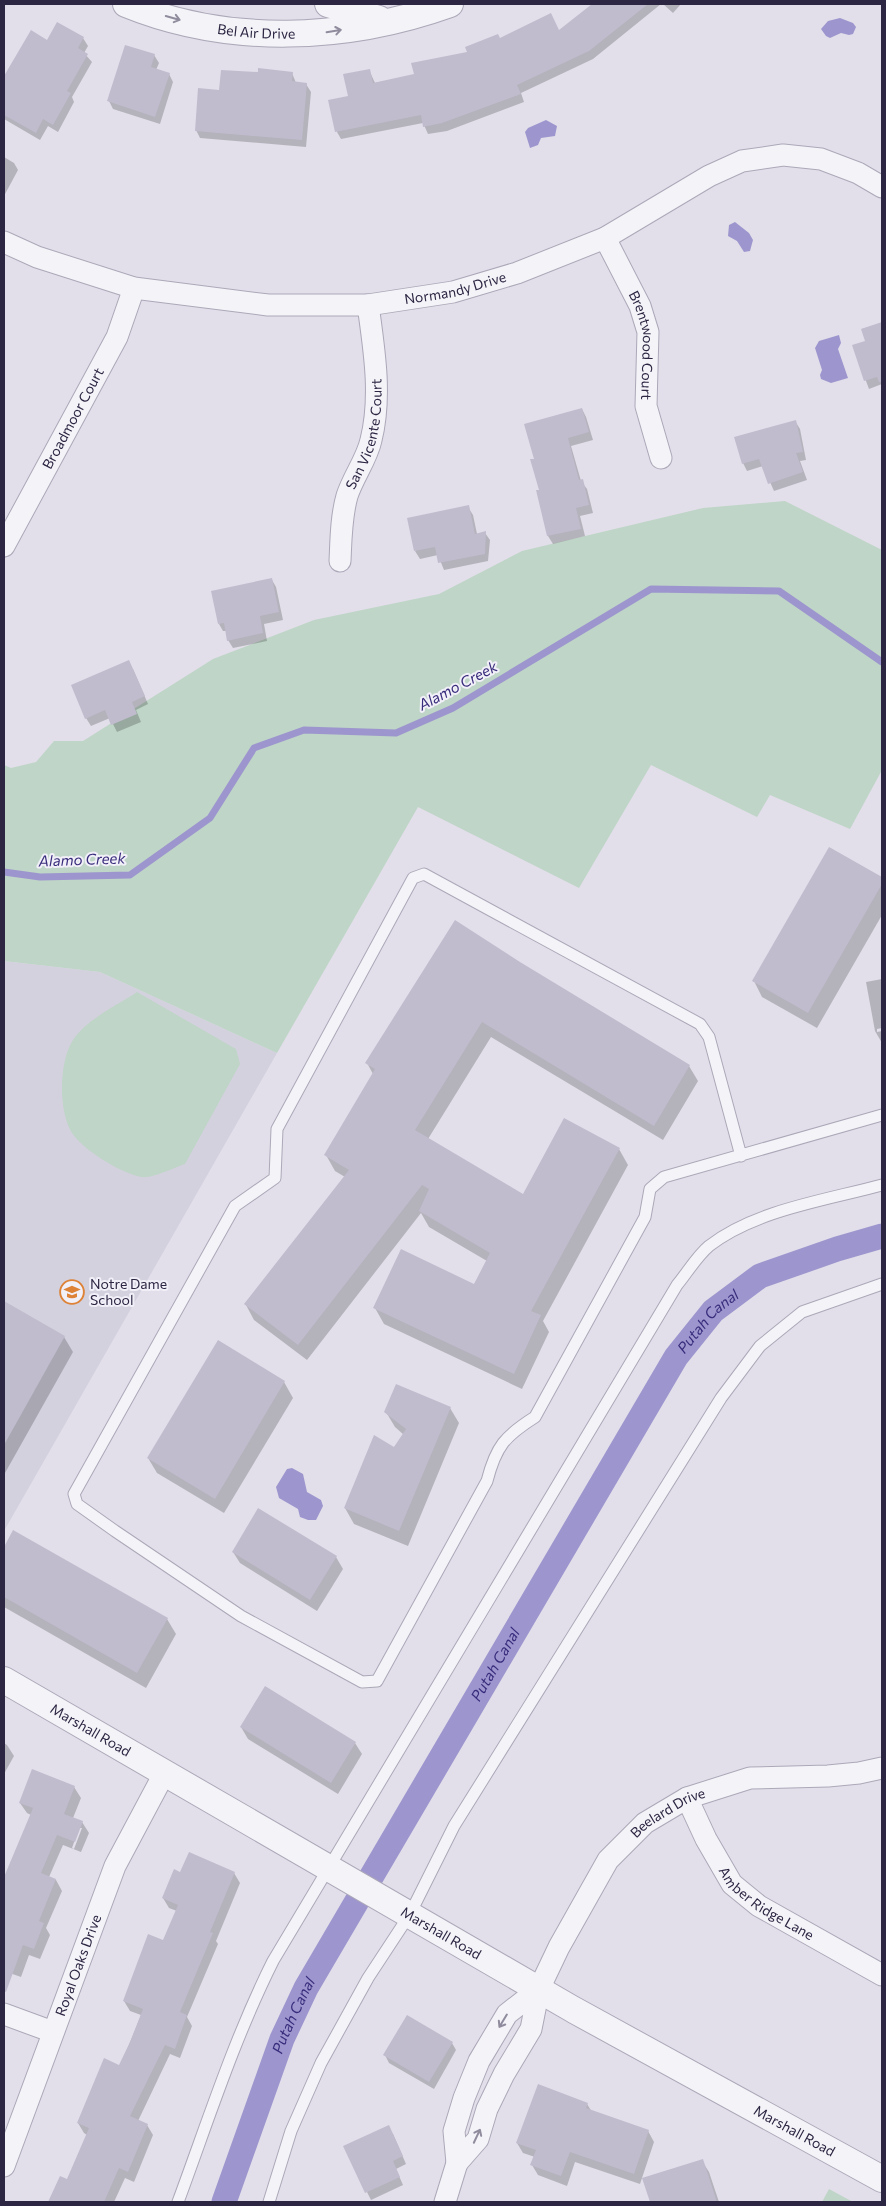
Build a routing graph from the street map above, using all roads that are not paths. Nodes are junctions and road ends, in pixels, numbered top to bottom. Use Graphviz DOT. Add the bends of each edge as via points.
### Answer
graph roads {
  1 [pos="126,4"];
  2 [pos="328,4"];
  3 [pos="450,4"];
  4 [pos="389,22"];
  5 [pos="882,187"];
  6 [pos="605,238"];
  7 [pos="4,242"];
  8 [pos="134,288"];
  9 [pos="368,305"];
  10 [pos="661,458"];
  11 [pos="4,546"];
  12 [pos="340,561"];
  13 [pos="882,1115"];
  14 [pos="741,1156"];
  15 [pos="882,1185"];
  16 [pos="882,1284"];
  17 [pos="4,1680"];
  18 [pos="882,1768"];
  19 [pos="165,1772"];
  20 [pos="687,1798"];
  21 [pos="330,1868"];
  22 [pos="404,1911"];
  23 [pos="882,1975"];
  24 [pos="539,1989"];
  25 [pos="4,2014"];
  26 [pos="53,2032"];
  27 [pos="457,2163"];
  28 [pos="4,2166"];
  29 [pos="882,2179"];
  30 [pos="178,2202"];
  31 [pos="269,2202"];
  32 [pos="445,2202"];
  1 -- 4 [label="street, Bel Air Drive, one-way" via="191,24 245,32 314,34"];
  2 -- 4 [label="street"];
  3 -- 4 [label="street, Bel Air Drive"];
  5 -- 6 [label="street, Normandy Drive" via="858,173 821,159 783,155 742,161 709,176"];
  6 -- 9 [label="street, Normandy Drive" via="516,273 453,292"];
  6 -- 10 [label="street, Brentwood Court" via="640,306 648,332 646,406"];
  7 -- 8 [label="street, Normandy Drive" via="37,257"];
  8 -- 9 [label="street, Normandy Drive" via="268,305"];
  8 -- 11 [label="street, Broadmoor Court" via="117,337"];
  9 -- 12 [label="street, San Vicente Court" via="376,401 371,440 343,513"];
  13 -- 14 [label="lane"];
  14 -- 14 [label="lane" via="708,1037 700,1024 424,874 413,878 277,1129 275,1178 235,1206 74,1494 77,1504 241,1616 362,1682 376,1681 487,1481 492,1458 512,1431 535,1417 645,1217 650,1190 664,1177"];
  15 -- 21 [label="lane" via="780,1211 741,1226 708,1247 677,1285"];
  16 -- 22 [label="lane" via="802,1312 760,1346 720,1398"];
  17 -- 19 [label="street, Marshall Road"];
  18 -- 20 [label="street, Beelard Drive" via="828,1776 750,1778"];
  19 -- 21 [label="street, Marshall Road"];
  19 -- 26 [label="street, Royal Oaks Drive" via="115,1866"];
  20 -- 23 [label="street, Amber Ridge Lane" via="732,1884 759,1906"];
  20 -- 24 [label="street, Beelard Drive" via="645,1823 608,1860"];
  21 -- 22 [label="street, Marshall Road"];
  21 -- 30 [label="lane" via="277,1953 250,2006"];
  22 -- 24 [label="street, Marshall Road"];
  22 -- 31 [label="lane" via="321,2063 291,2131"];
  27 -- 24 [label="street, Beelard Drive, one-way" via="478,2139 504,2074 531,2028"];
  24 -- 27 [label="street, Beelard Drive, one-way" via="507,2014 479,2061 454,2131"];
  24 -- 29 [label="street, Marshall Road"];
  25 -- 26 [label="street"];
  26 -- 28 [label="street, Royal Oaks Drive"];
  27 -- 32 [label="street, Beelard Drive"];
}
